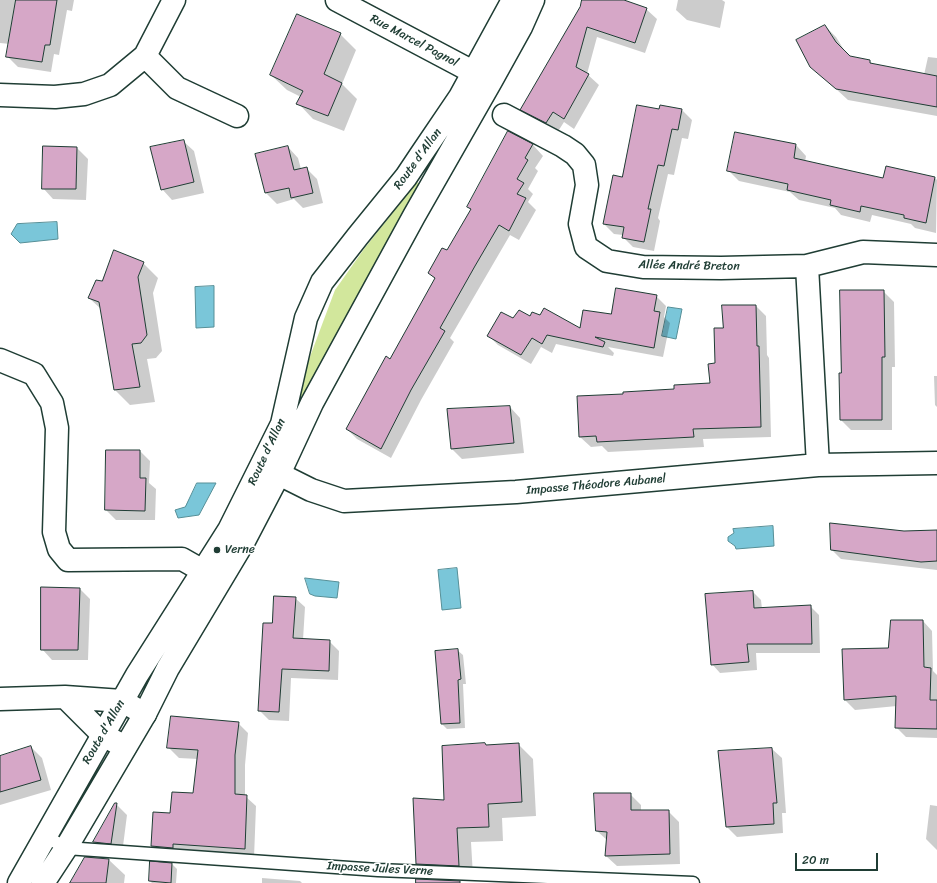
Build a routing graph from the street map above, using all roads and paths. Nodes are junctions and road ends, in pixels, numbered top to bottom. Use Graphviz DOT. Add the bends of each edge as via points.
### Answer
graph roads {
  1 [pos="174,0"];
  2 [pos="337,0"];
  3 [pos="513,0"];
  4 [pos="534,0"];
  5 [pos="145,56"];
  6 [pos="482,77"];
  7 [pos="0,95"];
  8 [pos="504,115"];
  9 [pos="236,116"];
  10 [pos="937,255"];
  11 [pos="807,266"];
  12 [pos="0,360"];
  13 [pos="937,463"];
  14 [pos="818,465"];
  15 [pos="271,469"];
  16 [pos="212,576"];
  17 [pos="65,697"];
  18 [pos="0,699"];
  19 [pos="122,701"];
  20 [pos="145,714"];
  21 [pos="103,735"];
  22 [pos="125,747"];
  23 [pos="45,836"];
  24 [pos="66,848"];
  25 [pos="19,883"];
  26 [pos="43,883"];
  27 [pos="693,883"];
  1 -- 5 [label="street"];
  2 -- 6 [label="street, Rue Marcel Pagnol"];
  3 -- 6 [label="street, Route d'Allan"];
  4 -- 6 [label="street, Route d'Allan" via="521,27"];
  5 -- 7 [label="street" via="110,85 84,94 56,97"];
  5 -- 9 [label="street" via="177,88"];
  6 -- 15 [label="street, Route d'Allan" via="414,216 312,403"];
  6 -- 15 [label="street, Route d'Allan" via="460,97 406,177 322,282 306,318"];
  8 -- 11 [label="street, Allée André Breton" via="564,146 584,165 587,185 580,224 586,247 606,261 643,267"];
  10 -- 11 [label="street, Allée André Breton" via="863,252"];
  11 -- 14 [label="street"];
  12 -- 16 [label="street" via="34,374 52,403 57,428 54,532 59,549 68,560 182,559"];
  13 -- 14 [label="street, Impasse Théodore Aubanel"];
  14 -- 15 [label="street, Impasse Théodore Aubanel" via="516,492 344,501 311,490"];
  15 -- 16 [label="street, Route d'Allan" via="244,541"];
  16 -- 19 [label="street, Route d'Allan" via="137,675"];
  16 -- 20 [label="street, Route d'Allan"];
  17 -- 18 [label="street"];
  17 -- 19 [label="street"];
  17 -- 21 [label="street"];
  19 -- 20 [label="street"];
  19 -- 21 [label="street, Route d'Allan"];
  20 -- 22 [label="street, Route d'Allan"];
  21 -- 22 [label="street"];
  21 -- 23 [label="street, Route d'Allan"];
  22 -- 24 [label="street, Route d'Allan"];
  23 -- 24 [label="lane"];
  23 -- 25 [label="street, Route d'Allan"];
  24 -- 26 [label="street, Route d'Allan"];
  24 -- 27 [label="lane, Impasse Jules Verne" via="378,870"];
}
